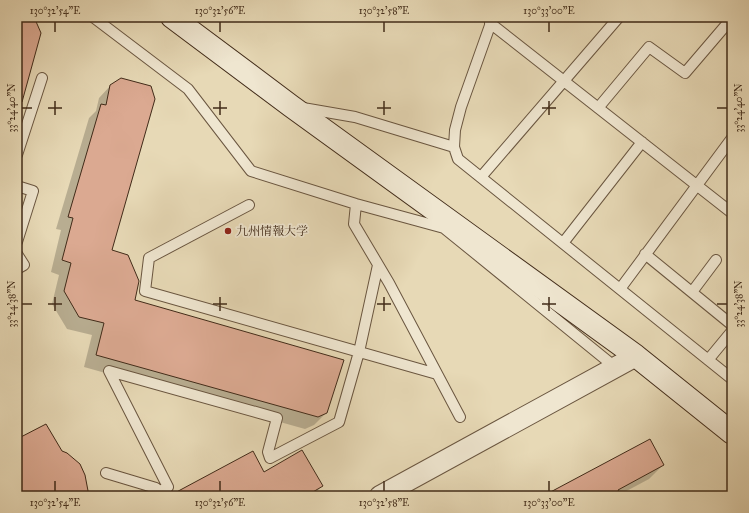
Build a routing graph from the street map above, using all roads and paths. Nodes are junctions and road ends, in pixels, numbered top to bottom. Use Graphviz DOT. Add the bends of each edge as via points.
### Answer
graph roads {
  1 [pos="93,17"];
  2 [pos="619,17"];
  3 [pos="732,18"];
  4 [pos="181,20"];
  5 [pos="492,20"];
  6 [pos="42,78"];
  7 [pos="564,81"];
  8 [pos="291,106"];
  9 [pos="598,108"];
  10 [pos="732,138"];
  11 [pos="642,142"];
  12 [pos="454,147"];
  13 [pos="17,155"];
  14 [pos="481,177"];
  15 [pos="696,185"];
  16 [pos="17,186"];
  17 [pos="356,204"];
  18 [pos="249,205"];
  19 [pos="732,213"];
  20 [pos="17,242"];
  21 [pos="563,243"];
  22 [pos="17,254"];
  23 [pos="645,254"];
  24 [pos="716,260"];
  25 [pos="378,265"];
  26 [pos="17,269"];
  27 [pos="620,289"];
  28 [pos="692,292"];
  29 [pos="732,325"];
  30 [pos="732,331"];
  31 [pos="359,352"];
  32 [pos="636,356"];
  33 [pos="708,360"];
  34 [pos="616,367"];
  35 [pos="437,374"];
  36 [pos="732,379"];
  37 [pos="460,417"];
  38 [pos="732,433"];
  39 [pos="106,473"];
  40 [pos="380,496"];
  1 -- 17 [label="lane" via="188,89 251,171"];
  2 -- 7 [label="lane"];
  3 -- 9 [label="lane" via="685,73 650,46"];
  4 -- 8 [label="street"];
  5 -- 7 [label="lane"];
  5 -- 12 [label="lane" via="461,107"];
  6 -- 13 [label="lane"];
  7 -- 9 [label="lane"];
  7 -- 14 [label="lane"];
  8 -- 12 [label="lane" via="355,117"];
  8 -- 32 [label="street"];
  9 -- 11 [label="lane"];
  10 -- 15 [label="lane"];
  11 -- 15 [label="lane"];
  11 -- 21 [label="lane"];
  12 -- 14 [label="lane" via="458,159"];
  14 -- 21 [label="lane"];
  15 -- 19 [label="lane"];
  15 -- 23 [label="lane"];
  16 -- 20 [label="lane" via="33,191"];
  17 -- 25 [label="lane" via="354,224"];
  17 -- 34 [label="lane" via="444,228"];
  18 -- 31 [label="lane" via="149,258 145,291"];
  21 -- 27 [label="lane"];
  22 -- 26 [label="lane" via="24,265"];
  23 -- 27 [label="lane"];
  23 -- 28 [label="lane"];
  24 -- 28 [label="lane"];
  25 -- 31 [label="lane"];
  25 -- 35 [label="lane"];
  27 -- 33 [label="lane"];
  28 -- 29 [label="lane"];
  30 -- 33 [label="lane"];
  31 -- 35 [label="lane"];
  31 -- 39 [label="lane" via="338,422 270,458 268,452 277,418 109,371 168,487 158,492 156,488"];
  32 -- 34 [label="street"];
  32 -- 38 [label="street"];
  33 -- 36 [label="lane"];
  34 -- 40 [label="street"];
  35 -- 37 [label="lane"];
}
